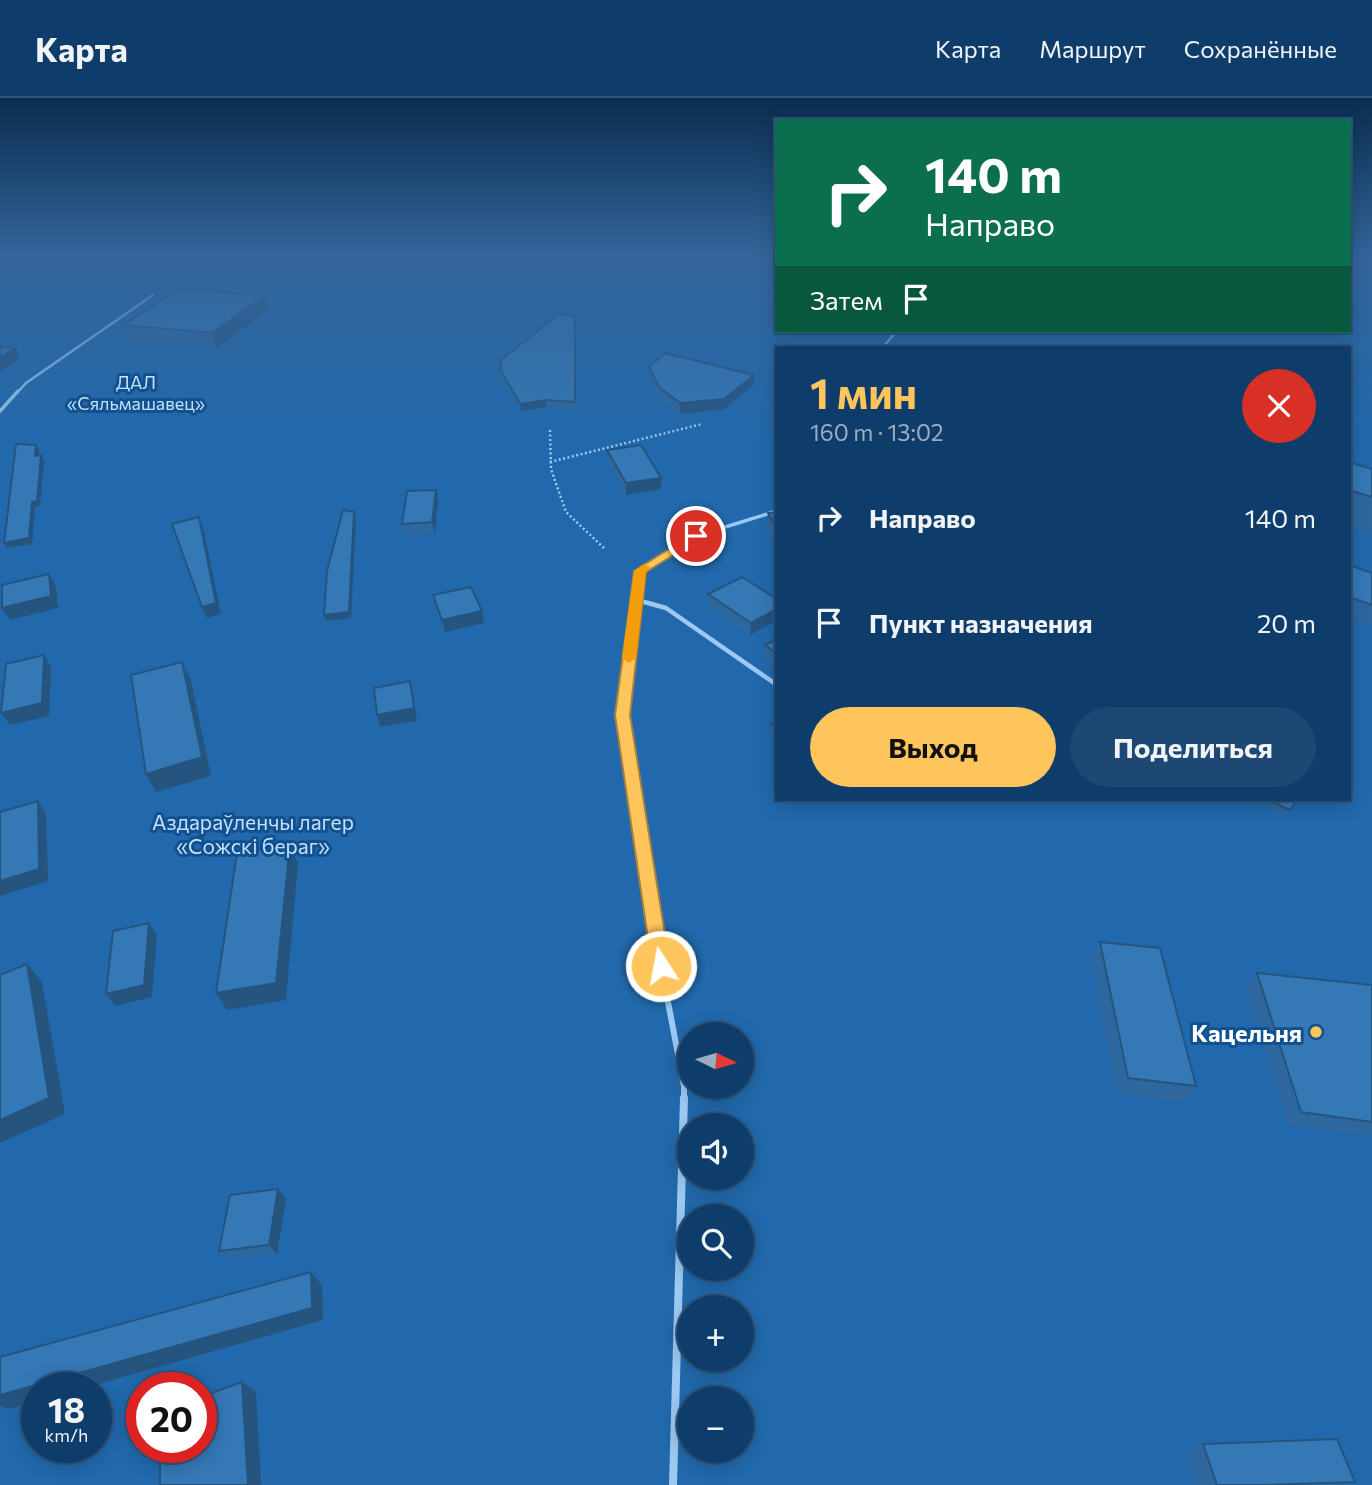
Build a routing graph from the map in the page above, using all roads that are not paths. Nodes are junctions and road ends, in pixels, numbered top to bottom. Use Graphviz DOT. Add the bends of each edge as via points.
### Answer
graph roads {
  1 [pos="117,320"];
  2 [pos="0,411"];
  3 [pos="775,512"];
  4 [pos="637,600"];
  5 [pos="775,684"];
  6 [pos="673,1485"];
  1 -- 2 [label="lane" via="26,383"];
  3 -- 4 [label="lane" via="696,536 640,571"];
  4 -- 5 [label="lane" via="666,608"];
  4 -- 6 [label="lane" via="622,715 652,918 684,1086"];
}
